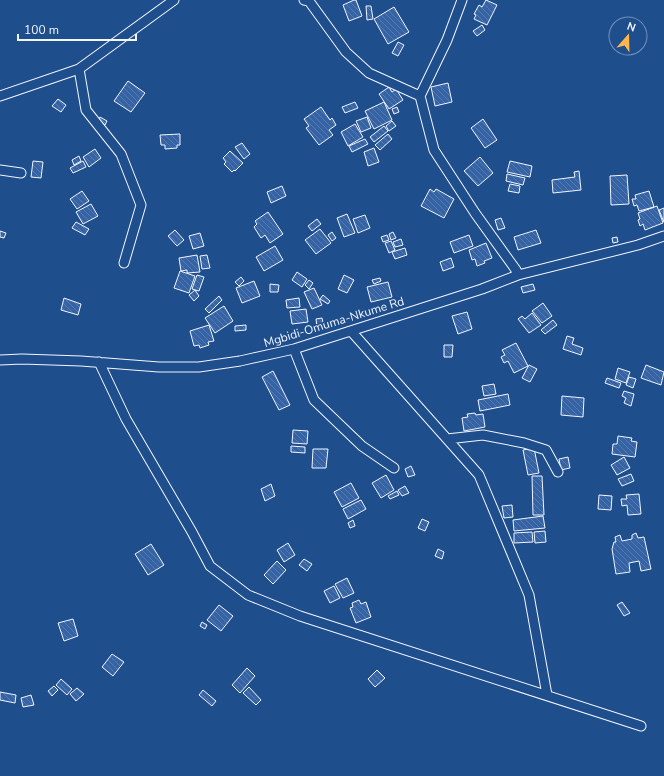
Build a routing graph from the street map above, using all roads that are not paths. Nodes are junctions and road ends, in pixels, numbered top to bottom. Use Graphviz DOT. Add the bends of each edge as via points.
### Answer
graph roads {
  1 [pos="174,0"];
  2 [pos="304,0"];
  3 [pos="462,0"];
  4 [pos="79,69"];
  5 [pos="0,96"];
  6 [pos="420,96"];
  7 [pos="0,170"];
  8 [pos="21,173"];
  9 [pos="664,236"];
  10 [pos="124,263"];
  11 [pos="518,275"];
  12 [pos="351,331"];
  13 [pos="294,349"];
  14 [pos="0,360"];
  15 [pos="99,362"];
  16 [pos="447,439"];
  17 [pos="394,468"];
  18 [pos="558,472"];
  19 [pos="547,695"];
  20 [pos="641,726"];
  1 -- 4 [label="street"];
  2 -- 6 [label="street" via="309,1 346,52 369,73"];
  3 -- 6 [label="street" via="447,40"];
  4 -- 5 [label="street"];
  4 -- 10 [label="street" via="86,110 121,154 141,205"];
  6 -- 11 [label="street" via="434,150"];
  7 -- 8 [label="street"];
  9 -- 11 [label="street, Mgbidi-Omuma-Nkume Rd" via="560,266"];
  11 -- 12 [label="street, Mgbidi-Omuma-Nkume Rd"];
  12 -- 13 [label="street, Mgbidi-Omuma-Nkume Rd"];
  12 -- 16 [label="street"];
  13 -- 15 [label="street, Mgbidi-Omuma-Nkume Rd" via="199,367"];
  13 -- 17 [label="street" via="314,400 362,446"];
  14 -- 15 [label="street, Mgbidi-Omuma-Nkume Rd"];
  15 -- 19 [label="street" via="126,419 210,566 248,595 300,616"];
  16 -- 18 [label="street" via="483,435 524,443 546,450"];
  16 -- 19 [label="street" via="479,475 529,595"];
  19 -- 20 [label="street"];
}
